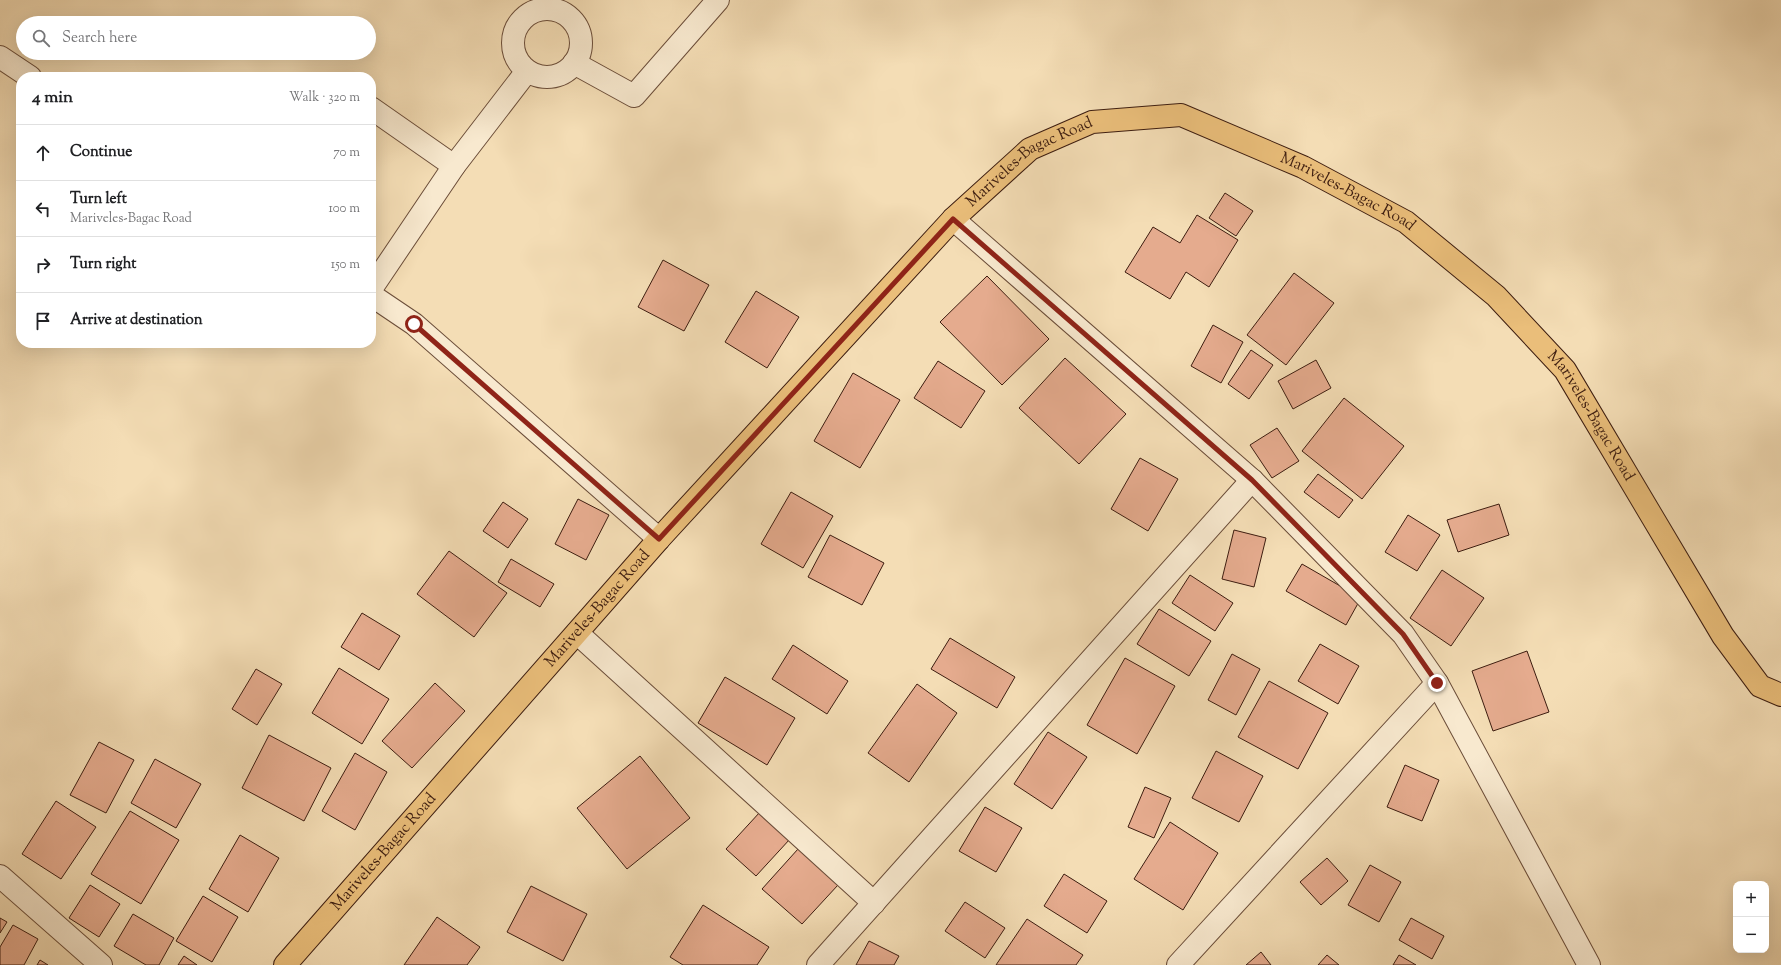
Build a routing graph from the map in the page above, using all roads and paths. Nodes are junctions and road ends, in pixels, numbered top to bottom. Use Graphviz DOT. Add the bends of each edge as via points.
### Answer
graph roads {
  1 [pos="718,0"];
  2 [pos="535,5"];
  3 [pos="0,57"];
  4 [pos="574,63"];
  5 [pos="527,71"];
  6 [pos="22,72"];
  7 [pos="376,111"];
  8 [pos="454,166"];
  9 [pos="953,219"];
  10 [pos="376,282"];
  11 [pos="376,298"];
  12 [pos="1252,480"];
  13 [pos="659,539"];
  14 [pos="577,633"];
  15 [pos="1437,683"];
  16 [pos="1781,696"];
  17 [pos="0,876"];
  18 [pos="874,903"];
  19 [pos="1185,962"];
  20 [pos="101,965"];
  21 [pos="285,965"];
  22 [pos="818,965"];
  23 [pos="1589,965"];
  1 -- 4 [label="street" via="634,96"];
  2 -- 4 [label="street" via="565,14 575,24 580,37 580,50"];
  2 -- 5 [label="street" via="518,25 514,37 516,56"];
  3 -- 6 [label="street"];
  4 -- 5 [label="street" via="564,72 552,77 539,76"];
  5 -- 8 [label="street"];
  7 -- 8 [label="street"];
  8 -- 10 [label="street"];
  9 -- 12 [label="street"];
  9 -- 13 [label="main road, Mariveles-Bagac Road"];
  9 -- 16 [label="main road, Mariveles-Bagac Road" via="1030,149 1092,122 1181,114 1303,167 1406,222 1496,296 1565,370 1722,636 1760,686"];
  11 -- 13 [label="street" via="414,324"];
  12 -- 15 [label="street" via="1403,634"];
  12 -- 18 [label="street"];
  13 -- 14 [label="main road, Mariveles-Bagac Road"];
  14 -- 18 [label="street"];
  14 -- 21 [label="main road, Mariveles-Bagac Road"];
  15 -- 19 [label="street"];
  15 -- 23 [label="street"];
  17 -- 20 [label="street"];
  18 -- 22 [label="street"];
}
